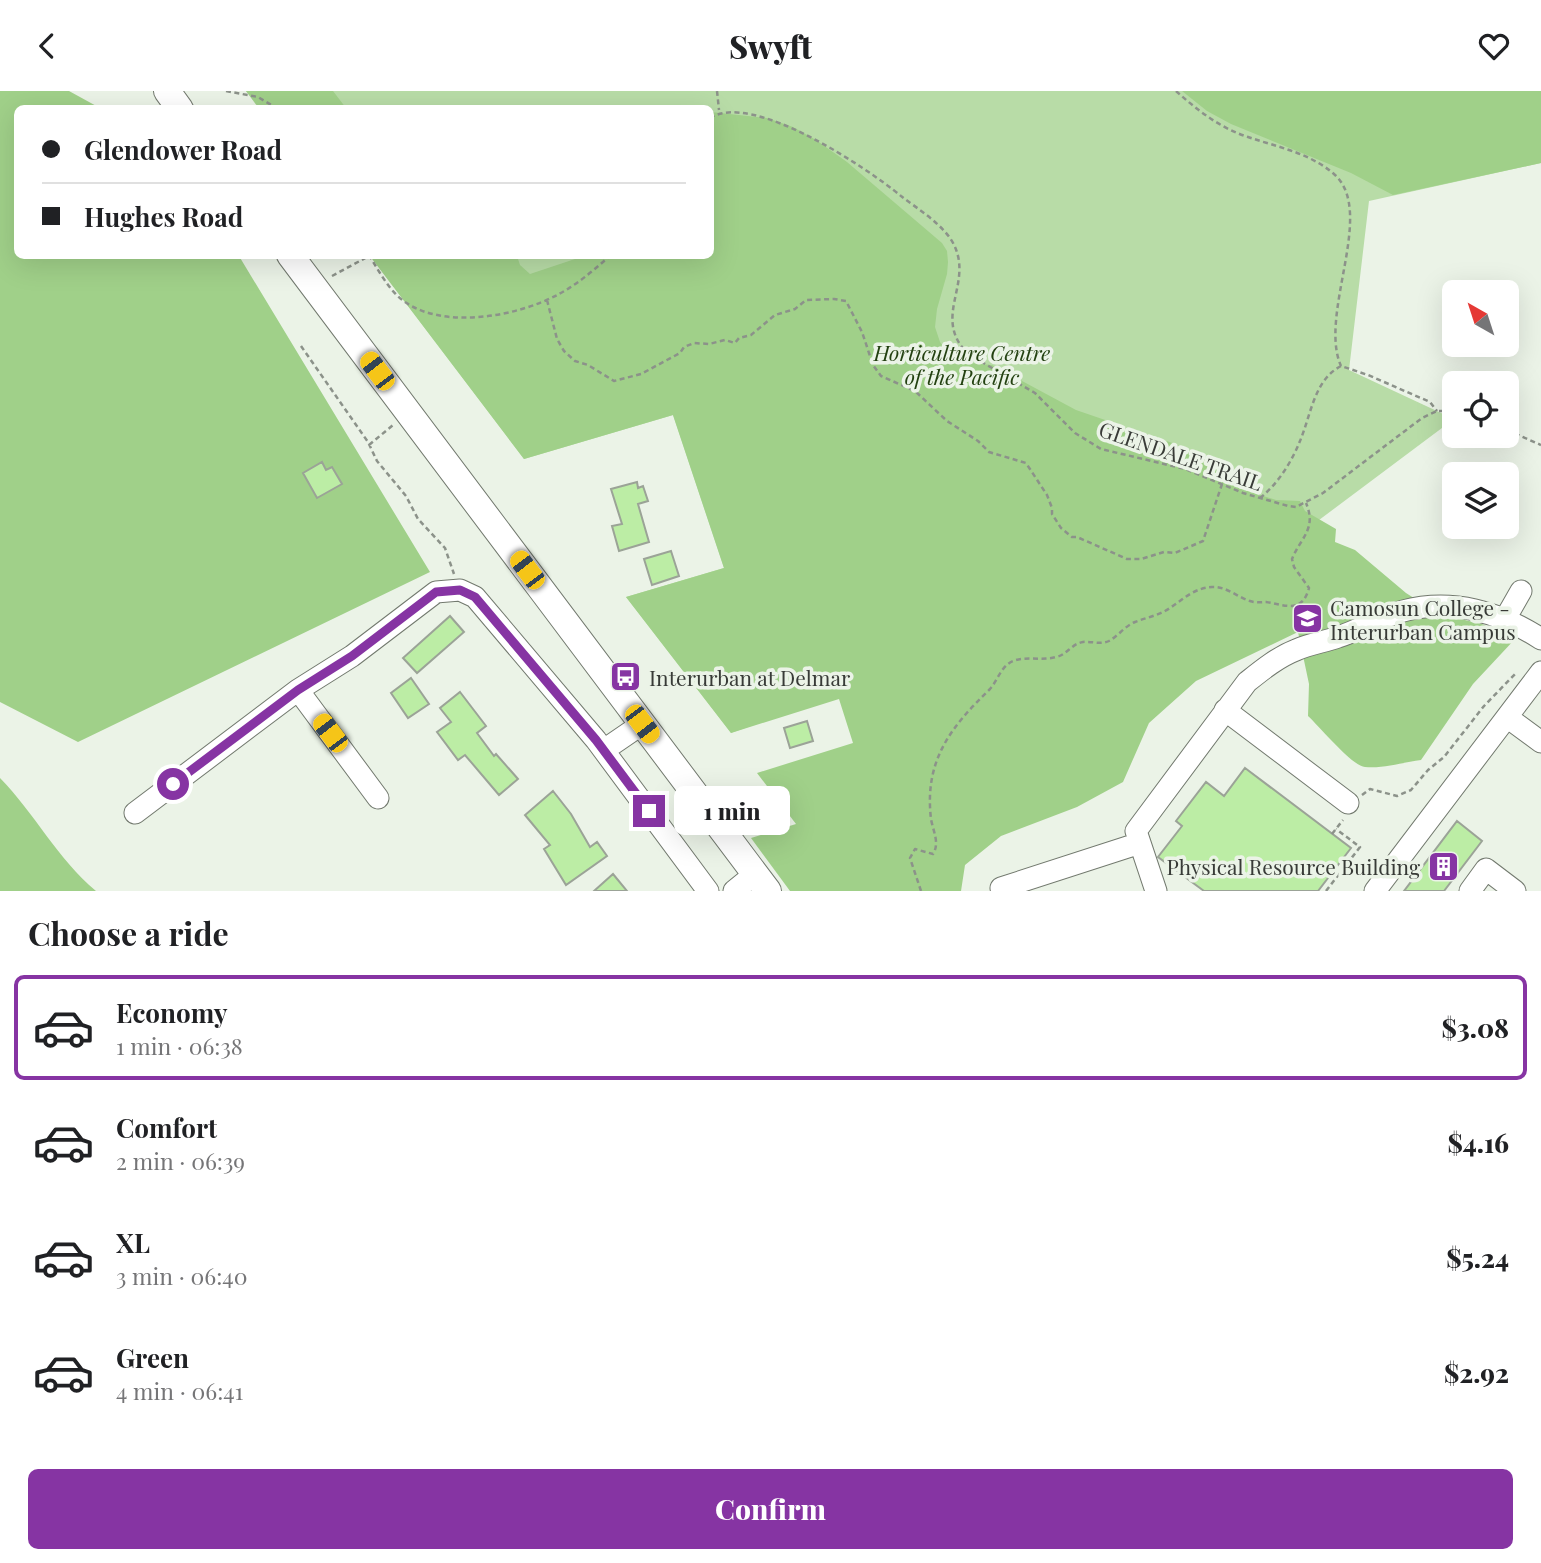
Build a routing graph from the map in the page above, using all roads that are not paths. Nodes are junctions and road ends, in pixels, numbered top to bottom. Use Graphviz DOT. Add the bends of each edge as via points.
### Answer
graph roads {
  1 [pos="293,259"];
  2 [pos="1521,591"];
  3 [pos="1505,619"];
  4 [pos="1541,639"];
  5 [pos="1531,670"];
  6 [pos="298,690"];
  7 [pos="1225,710"];
  8 [pos="1507,717"];
  9 [pos="642,724"];
  10 [pos="1541,742"];
  11 [pos="604,750"];
  12 [pos="1356,797"];
  13 [pos="378,798"];
  14 [pos="135,813"];
  15 [pos="1140,843"];
  16 [pos="762,883"];
  17 [pos="1001,888"];
  18 [pos="708,891"];
  19 [pos="734,891"];
  20 [pos="1156,891"];
  21 [pos="1375,891"];
  22 [pos="1470,891"];
  23 [pos="1515,891"];
  1 -- 9 [label="main road"];
  2 -- 3 [label="street"];
  3 -- 4 [label="street"];
  3 -- 7 [label="street" via="1472,608 1437,605 1402,611 1297,649 1268,665"];
  5 -- 8 [label="street"];
  6 -- 11 [label="street" via="352,656 436,592 460,590 475,597"];
  6 -- 13 [label="street"];
  6 -- 14 [label="street"];
  7 -- 12 [label="street"];
  7 -- 15 [label="street" via="1136,831"];
  8 -- 10 [label="street"];
  8 -- 21 [label="street"];
  9 -- 11 [label="street"];
  9 -- 16 [label="main road"];
  11 -- 18 [label="street"];
  15 -- 17 [label="street"];
  15 -- 20 [label="street"];
  16 -- 19 [label="street"];
  22 -- 23 [label="street" via="1486,869"];
}
